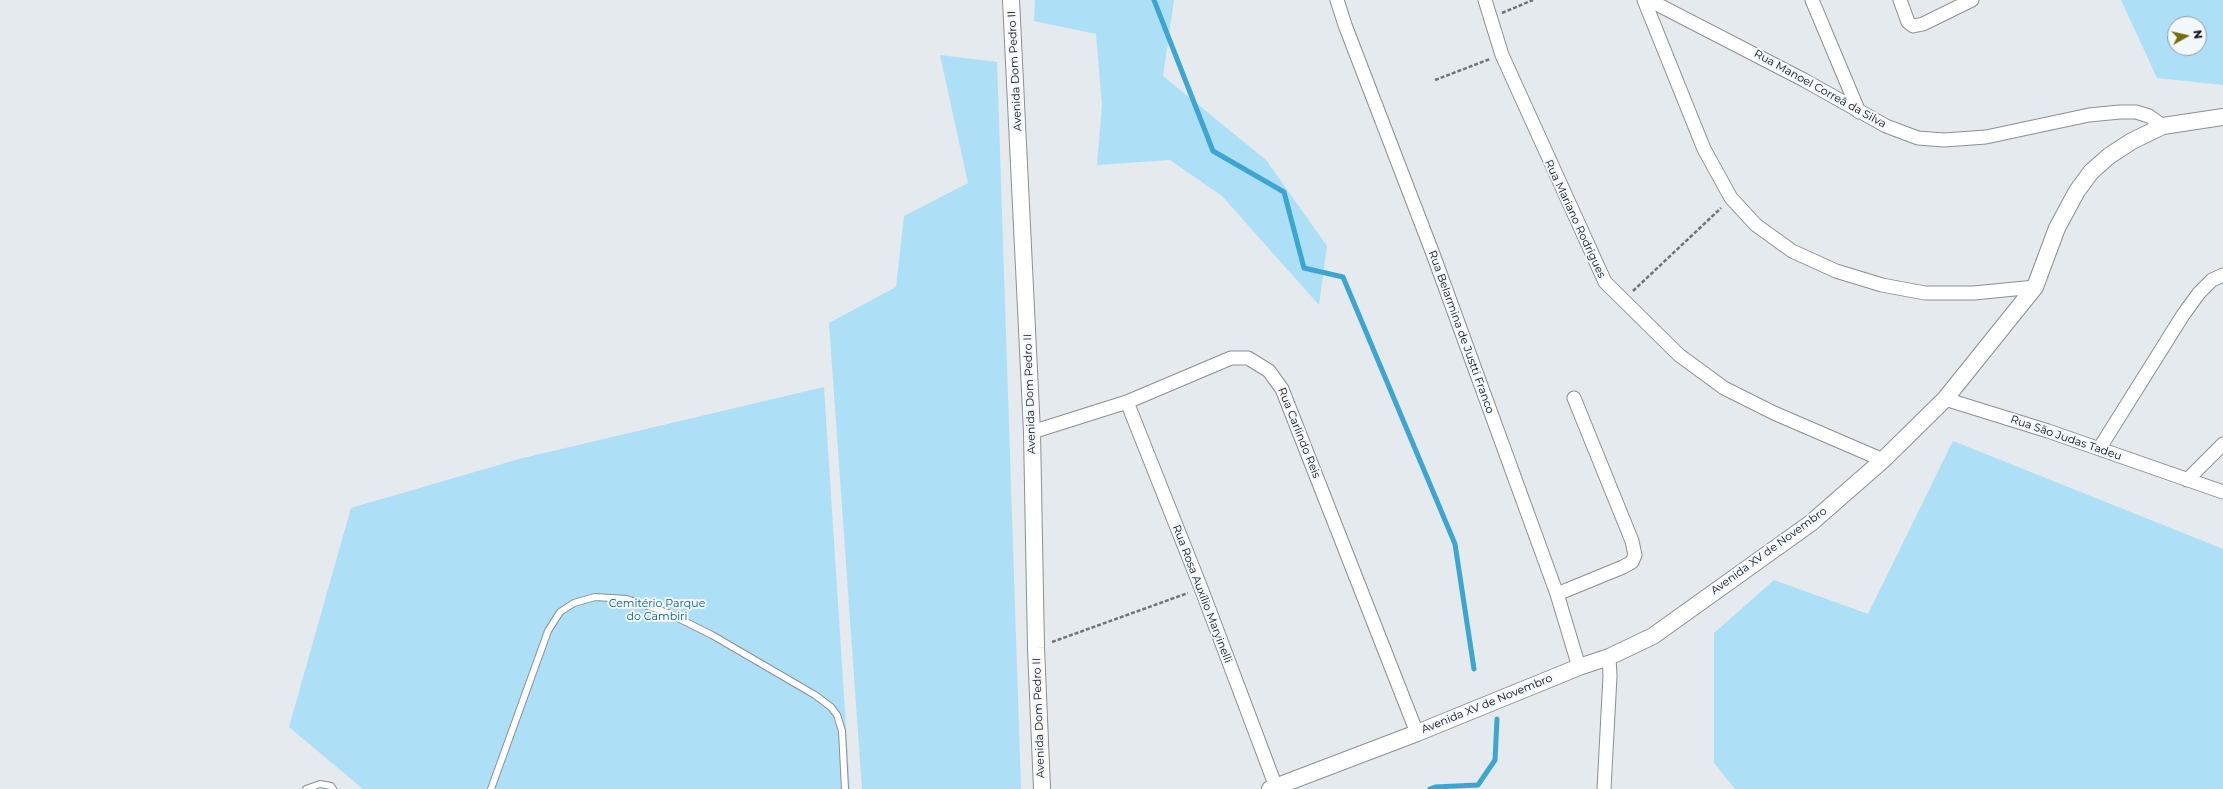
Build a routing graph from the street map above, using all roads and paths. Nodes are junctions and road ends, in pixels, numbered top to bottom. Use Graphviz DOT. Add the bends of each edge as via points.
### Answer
graph roads {
  1 [pos="1012,0"];
  2 [pos="1337,0"];
  3 [pos="1485,0"];
  4 [pos="1533,0"];
  5 [pos="1644,0"];
  6 [pos="1649,0"];
  7 [pos="1812,0"];
  8 [pos="1900,0"];
  9 [pos="1972,0"];
  10 [pos="1491,18"];
  11 [pos="1502,55"];
  12 [pos="1435,80"];
  13 [pos="1858,112"];
  14 [pos="2223,117"];
  15 [pos="2163,126"];
  16 [pos="1731,198"];
  17 [pos="2223,275"];
  18 [pos="2036,287"];
  19 [pos="1622,301"];
  20 [pos="1574,398"];
  21 [pos="1945,399"];
  22 [pos="1127,402"];
  23 [pos="1032,432"];
  24 [pos="2223,444"];
  25 [pos="2099,449"];
  26 [pos="1883,460"];
  27 [pos="2187,480"];
  28 [pos="2223,492"];
  29 [pos="1201,588"];
  30 [pos="1557,594"];
  31 [pos="1036,648"];
  32 [pos="1609,657"];
  33 [pos="1579,667"];
  34 [pos="1417,733"];
  35 [pos="1273,788"];
  36 [pos="306,789"];
  37 [pos="333,789"];
  38 [pos="491,789"];
  39 [pos="845,789"];
  40 [pos="1042,789"];
  41 [pos="1604,789"];
  1 -- 23 [label="street, Avenida Dom Pedro II"];
  2 -- 30 [label="street, Rua Belarmina de Justti Franco" via="1434,254"];
  3 -- 10 [label="street, Rua Mariano Rodrigues"];
  4 -- 10 [label="path"];
  5 -- 16 [label="street" via="1704,149"];
  6 -- 13 [label="street, Rua Manoel Correâ da Silva" via="1797,76"];
  7 -- 13 [label="street"];
  8 -- 9 [label="street" via="1908,22 1913,26 1924,24"];
  10 -- 11 [label="street, Rua Mariano Rodrigues"];
  11 -- 12 [label="path"];
  11 -- 19 [label="street, Rua Mariano Rodrigues" via="1592,258 1605,282"];
  13 -- 15 [label="street, Rua Manoel Correâ da Silva" via="1918,138 1944,140 1986,137 2089,115 2120,112 2136,112 2149,116"];
  14 -- 15 [label="street, Avenida XV de Novembro"];
  15 -- 18 [label="street, Avenida XV de Novembro" via="2109,156 2077,191 2057,228"];
  16 -- 18 [label="street" via="1756,225 1792,251 1836,271 1882,286 1925,294 1974,293"];
  16 -- 19 [label="path"];
  17 -- 25 [label="street" via="2212,280 2199,293 2183,315"];
  18 -- 21 [label="street, Avenida XV de Novembro"];
  19 -- 26 [label="street, Rua Mariano Rodrigues" via="1679,355 1724,388 1774,413"];
  20 -- 30 [label="street" via="1632,541 1635,555 1632,562 1623,567"];
  21 -- 25 [label="street, Rua São Judas Tadeu"];
  21 -- 26 [label="street, Avenida XV de Novembro"];
  22 -- 23 [label="street, Rua Carlindo Reis"];
  22 -- 29 [label="street, Rua Rosa Auxílio Maryinelli"];
  22 -- 34 [label="street, Rua Carlindo Reis" via="1231,358 1248,358 1269,371 1282,389"];
  23 -- 31 [label="street, Avenida Dom Pedro II"];
  24 -- 27 [label="street"];
  25 -- 27 [label="street, Rua São Judas Tadeu"];
  26 -- 32 [label="street, Avenida XV de Novembro" via="1798,532 1653,636"];
  27 -- 28 [label="street, Rua São Judas Tadeu"];
  29 -- 31 [label="path"];
  29 -- 35 [label="street, Rua Rosa Auxílio Maryinelli"];
  30 -- 33 [label="street, Rua Belarmina de Justti Franco"];
  31 -- 40 [label="street, Avenida Dom Pedro II"];
  32 -- 33 [label="street, Avenida XV de Novembro"];
  32 -- 41 [label="street"];
  33 -- 34 [label="street, Avenida XV de Novembro"];
  34 -- 35 [label="street, Avenida XV de Novembro"];
  36 -- 37 [label="lane" via="320,784 331,786"];
  38 -- 39 [label="lane" via="548,630 560,612 574,603 596,597 627,599 668,613 719,639 831,707 838,715 842,731"];
}
